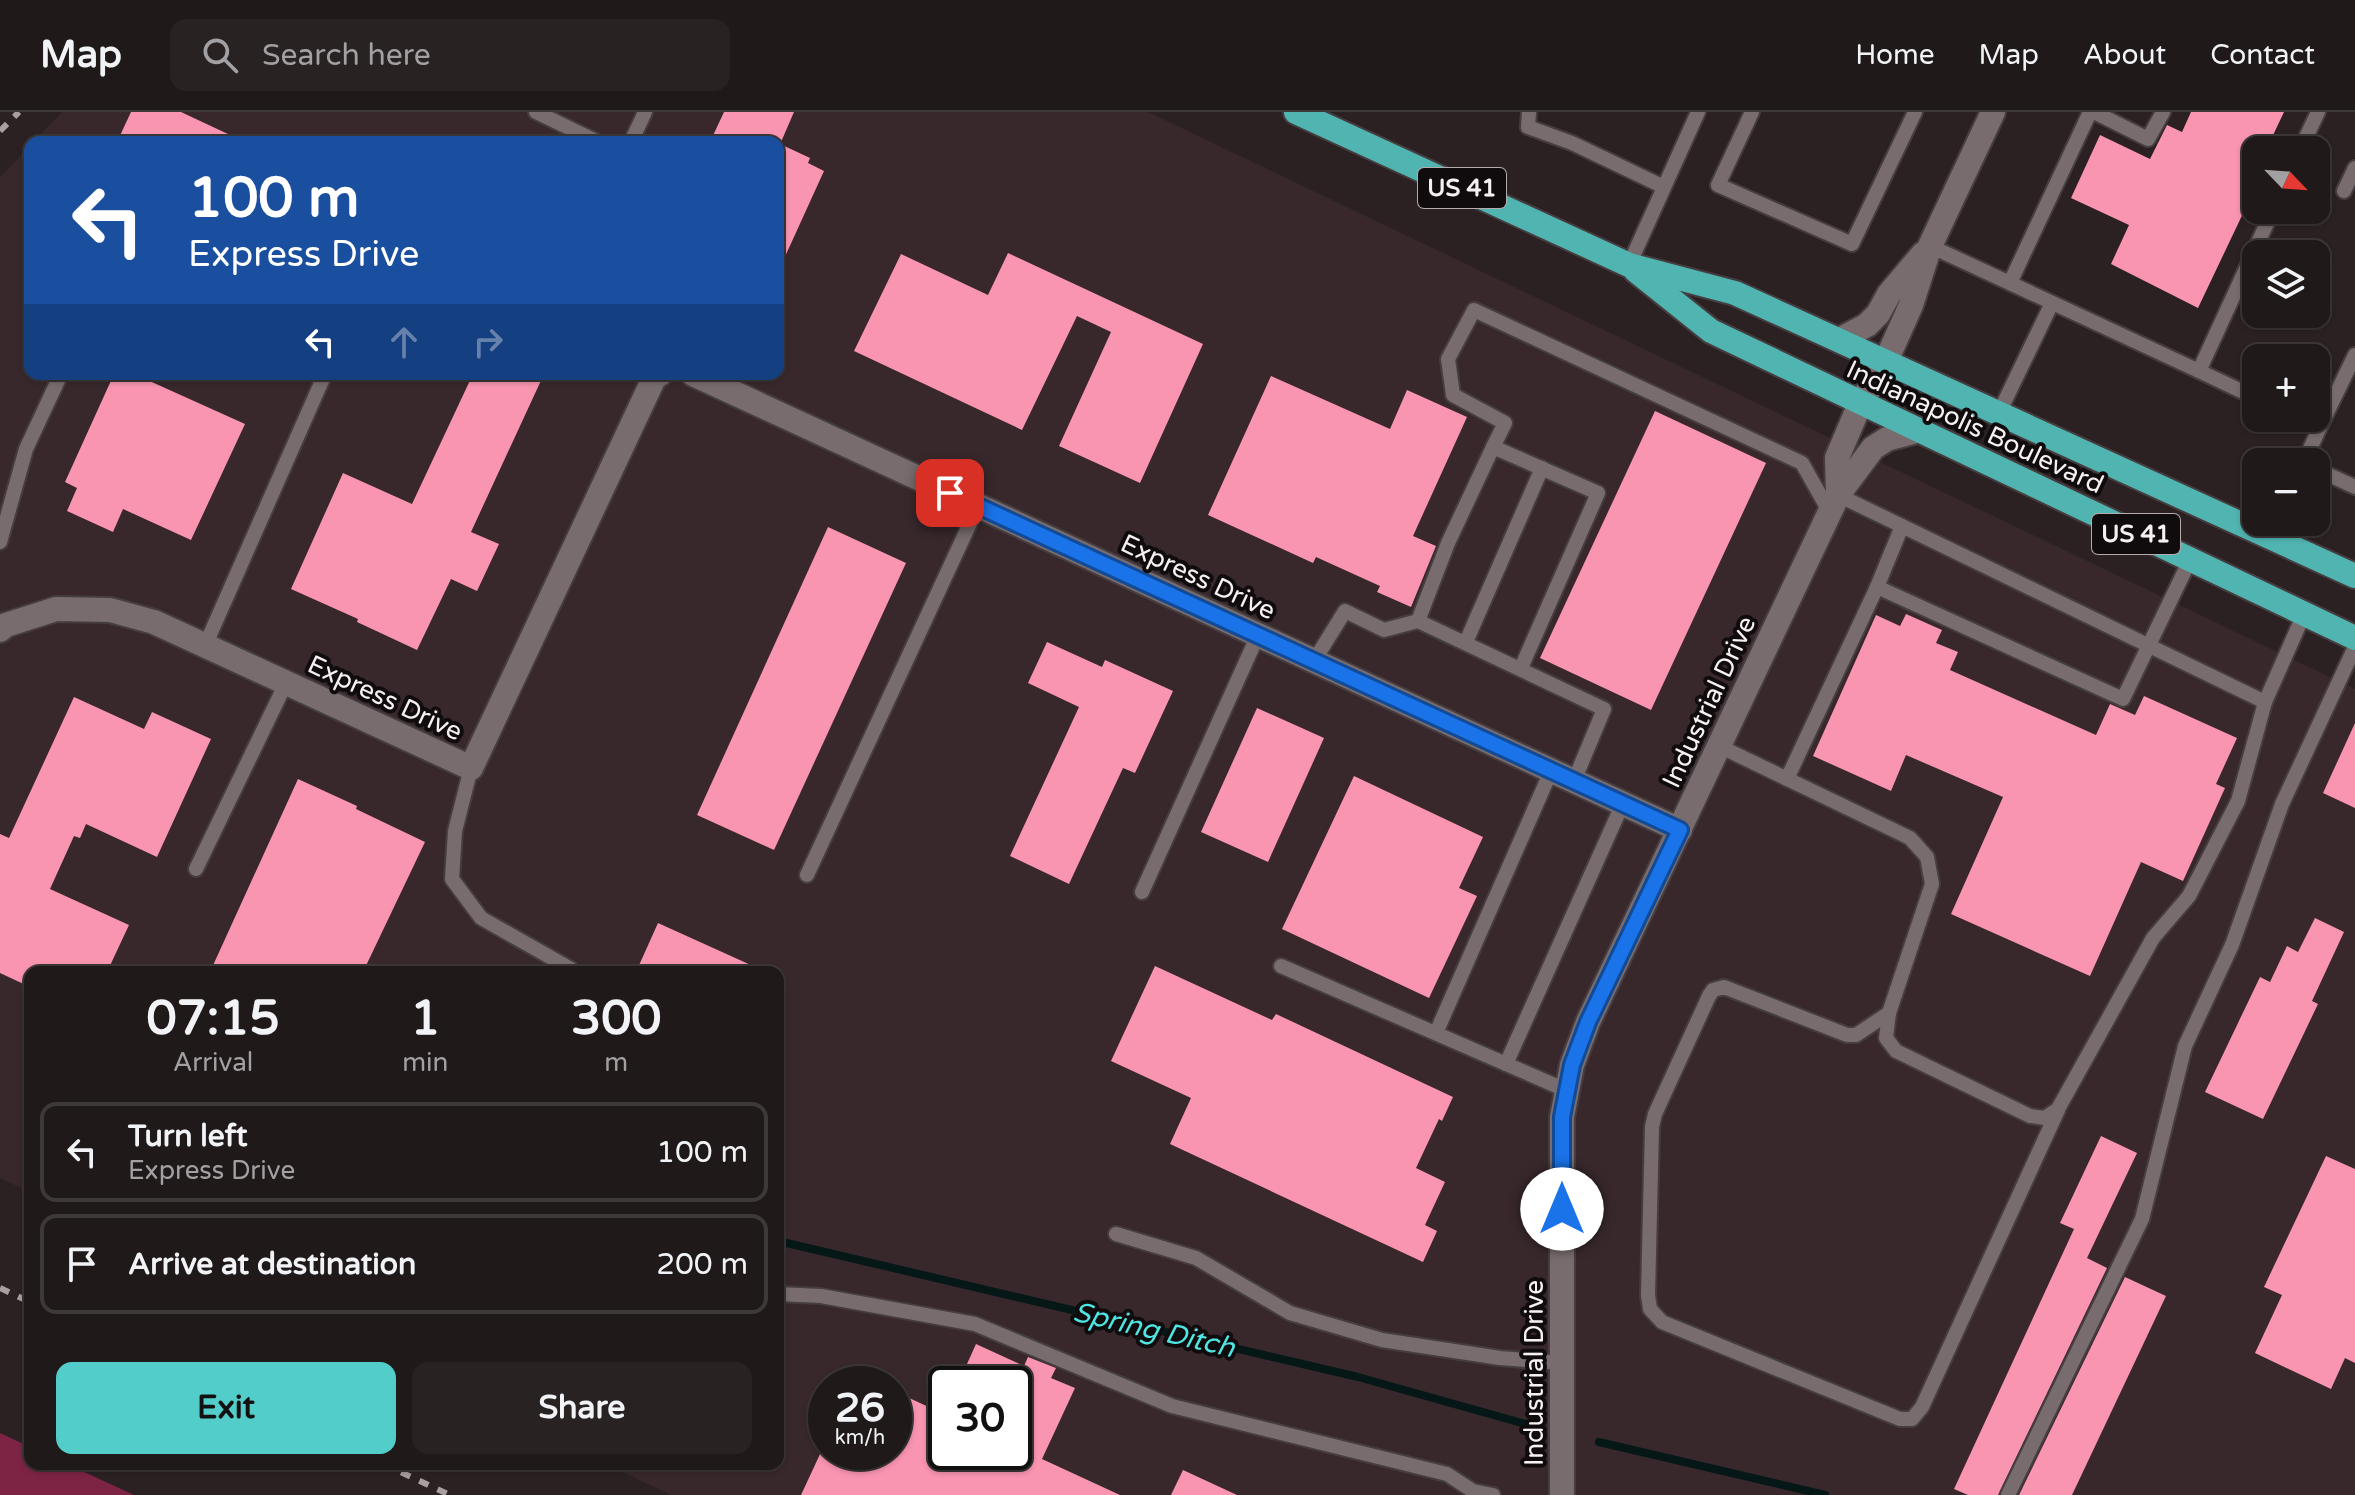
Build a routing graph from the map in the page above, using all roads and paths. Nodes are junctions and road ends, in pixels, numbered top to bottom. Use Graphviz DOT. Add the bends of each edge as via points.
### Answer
graph roads {
  1 [pos="536,112"];
  2 [pos="645,112"];
  3 [pos="1296,112"];
  4 [pos="1529,112"];
  5 [pos="1698,112"];
  6 [pos="1752,112"];
  7 [pos="1915,112"];
  8 [pos="1993,112"];
  9 [pos="2092,112"];
  10 [pos="2163,112"];
  11 [pos="2318,112"];
  12 [pos="586,136"];
  13 [pos="634,136"];
  14 [pos="2307,136"];
  15 [pos="2355,168"];
  16 [pos="1664,187"];
  17 [pos="2344,191"];
  18 [pos="2267,224"];
  19 [pos="1930,246"];
  20 [pos="1629,265"];
  21 [pos="2010,283"];
  22 [pos="2052,303"];
  23 [pos="1839,340"];
  24 [pos="2355,355"];
  25 [pos="1886,361"];
  26 [pos="2199,371"];
  27 [pos="58,380"];
  28 [pos="322,380"];
  29 [pos="653,380"];
  30 [pos="706,380"];
  31 [pos="2348,387"];
  32 [pos="2242,391"];
  33 [pos="1860,404"];
  34 [pos="1999,413"];
  35 [pos="2330,413"];
  36 [pos="1917,431"];
  37 [pos="1493,447"];
  38 [pos="1542,468"];
  39 [pos="2330,475"];
  40 [pos="2355,487"];
  41 [pos="1834,503"];
  42 [pos="978,506"];
  43 [pos="2242,516"];
  44 [pos="1902,526"];
  45 [pos="2284,536"];
  46 [pos="0,542"];
  47 [pos="2190,560"];
  48 [pos="2355,576"];
  49 [pos="1877,587"];
  50 [pos="2304,614"];
  51 [pos="1418,621"];
  52 [pos="0,630"];
  53 [pos="1258,635"];
  54 [pos="2355,638"];
  55 [pos="1466,642"];
  56 [pos="205,646"];
  57 [pos="2151,647"];
  58 [pos="2355,647"];
  59 [pos="1314,661"];
  60 [pos="1521,668"];
  61 [pos="286,683"];
  62 [pos="2265,702"];
  63 [pos="1719,746"];
  64 [pos="471,768"];
  65 [pos="1551,771"];
  66 [pos="1787,779"];
  67 [pos="1574,781"];
  68 [pos="1623,803"];
  69 [pos="1680,830"];
  70 [pos="196,869"];
  71 [pos="807,875"];
  72 [pos="1142,892"];
  73 [pos="566,966"];
  74 [pos="1281,966"];
  75 [pos="1889,1013"];
  76 [pos="1436,1033"];
  77 [pos="1506,1064"];
  78 [pos="1568,1091"];
  79 [pos="2058,1109"];
  80 [pos="1116,1234"];
  81 [pos="784,1294"];
  82 [pos="1562,1363"];
  83 [pos="1472,1493"];
  84 [pos="1493,1495"];
  85 [pos="1562,1495"];
  86 [pos="2008,1495"];
  1 -- 12 [label="lane"];
  2 -- 13 [label="lane"];
  3 -- 20 [label="highway, Indianapolis Boulevard / US 41"];
  4 -- 16 [label="lane" via="1528,127"];
  5 -- 16 [label="lane"];
  6 -- 7 [label="lane" via="1718,185 1852,244"];
  8 -- 19 [label="street, Industrial Drive"];
  9 -- 10 [label="lane" via="2148,139"];
  9 -- 21 [label="lane"];
  11 -- 14 [label="lane"];
  15 -- 17 [label="lane"];
  16 -- 20 [label="lane"];
  18 -- 26 [label="lane"];
  19 -- 21 [label="lane"];
  19 -- 23 [label="street, Industrial Drive" via="1878,314"];
  19 -- 25 [label="street, Industrial Drive"];
  20 -- 23 [label="highway, Indianapolis Boulevard / US 41" via="1735,293"];
  20 -- 33 [label="highway, Indianapolis Boulevard / US 41" via="1711,331"];
  21 -- 22 [label="lane"];
  22 -- 26 [label="lane"];
  22 -- 34 [label="lane"];
  23 -- 25 [label="highway, Indianapolis Boulevard / US 41"];
  24 -- 31 [label="lane"];
  25 -- 33 [label="street, Industrial Drive"];
  25 -- 34 [label="highway, Indianapolis Boulevard / US 41"];
  26 -- 32 [label="lane"];
  27 -- 46 [label="lane" via="26,449"];
  28 -- 56 [label="lane"];
  29 -- 64 [label="street, Express Drive"];
  30 -- 42 [label="street, Express Drive"];
  31 -- 35 [label="lane"];
  33 -- 36 [label="highway, Indianapolis Boulevard / US 41"];
  33 -- 41 [label="street, Industrial Drive" via="1837,458"];
  34 -- 43 [label="highway, Indianapolis Boulevard / US 41"];
  36 -- 41 [label="street, Industrial Drive" via="1873,448"];
  36 -- 47 [label="highway, Indianapolis Boulevard / US 41"];
  37 -- 38 [label="lane"];
  37 -- 41 [label="lane" via="1505,423 1453,395 1448,359 1474,310 1802,463"];
  37 -- 51 [label="lane"];
  38 -- 55 [label="lane"];
  38 -- 60 [label="lane" via="1598,493"];
  39 -- 40 [label="lane"];
  41 -- 44 [label="lane"];
  41 -- 63 [label="street, Industrial Drive"];
  42 -- 53 [label="street, Express Drive"];
  42 -- 71 [label="lane"];
  44 -- 49 [label="lane"];
  44 -- 57 [label="lane"];
  45 -- 48 [label="highway, Indianapolis Boulevard / US 41"];
  47 -- 50 [label="highway, Indianapolis Boulevard / US 41"];
  47 -- 57 [label="lane"];
  49 -- 57 [label="lane" via="2123,699"];
  49 -- 66 [label="lane"];
  50 -- 54 [label="highway, Indianapolis Boulevard / US 41"];
  50 -- 62 [label="lane"];
  51 -- 55 [label="lane"];
  51 -- 59 [label="lane" via="1384,630 1345,611"];
  52 -- 56 [label="street, Express Drive" via="56,609 110,610 154,622"];
  53 -- 59 [label="street, Express Drive"];
  53 -- 72 [label="lane"];
  55 -- 60 [label="lane"];
  56 -- 61 [label="street, Express Drive"];
  57 -- 62 [label="lane"];
  58 -- 86 [label="lane" via="2282,804 2232,945 2185,1046 2142,1219"];
  59 -- 65 [label="street, Express Drive"];
  60 -- 67 [label="lane" via="1604,709"];
  61 -- 64 [label="street, Express Drive"];
  61 -- 70 [label="lane"];
  62 -- 79 [label="lane" via="2238,801 2189,896 2153,938"];
  63 -- 66 [label="lane"];
  63 -- 69 [label="street, Industrial Drive"];
  64 -- 73 [label="lane" via="455,831 452,879 481,918"];
  65 -- 67 [label="street, Express Drive"];
  65 -- 76 [label="lane"];
  66 -- 75 [label="lane" via="1910,838 1927,857 1932,884"];
  67 -- 68 [label="street, Express Drive"];
  68 -- 69 [label="street, Express Drive"];
  68 -- 77 [label="lane"];
  69 -- 78 [label="street, Industrial Drive" via="1588,1022"];
  74 -- 76 [label="lane"];
  75 -- 79 [label="lane" via="1886,1038 1896,1051 2030,1116 2045,1118"];
  75 -- 79 [label="lane" via="1856,1035 1847,1035 1724,987 1713,990 1652,1127 1648,1295 1650,1309 1662,1322 1900,1419 1912,1419"];
  76 -- 77 [label="lane"];
  77 -- 78 [label="lane"];
  78 -- 82 [label="street, Industrial Drive" via="1562,1117"];
  80 -- 82 [label="lane" via="1196,1258 1290,1313 1336,1327 1382,1340"];
  81 -- 83 [label="lane" via="975,1324 1172,1406 1447,1474"];
  82 -- 85 [label="street, Industrial Drive"];
  83 -- 84 [label="lane"];
}
